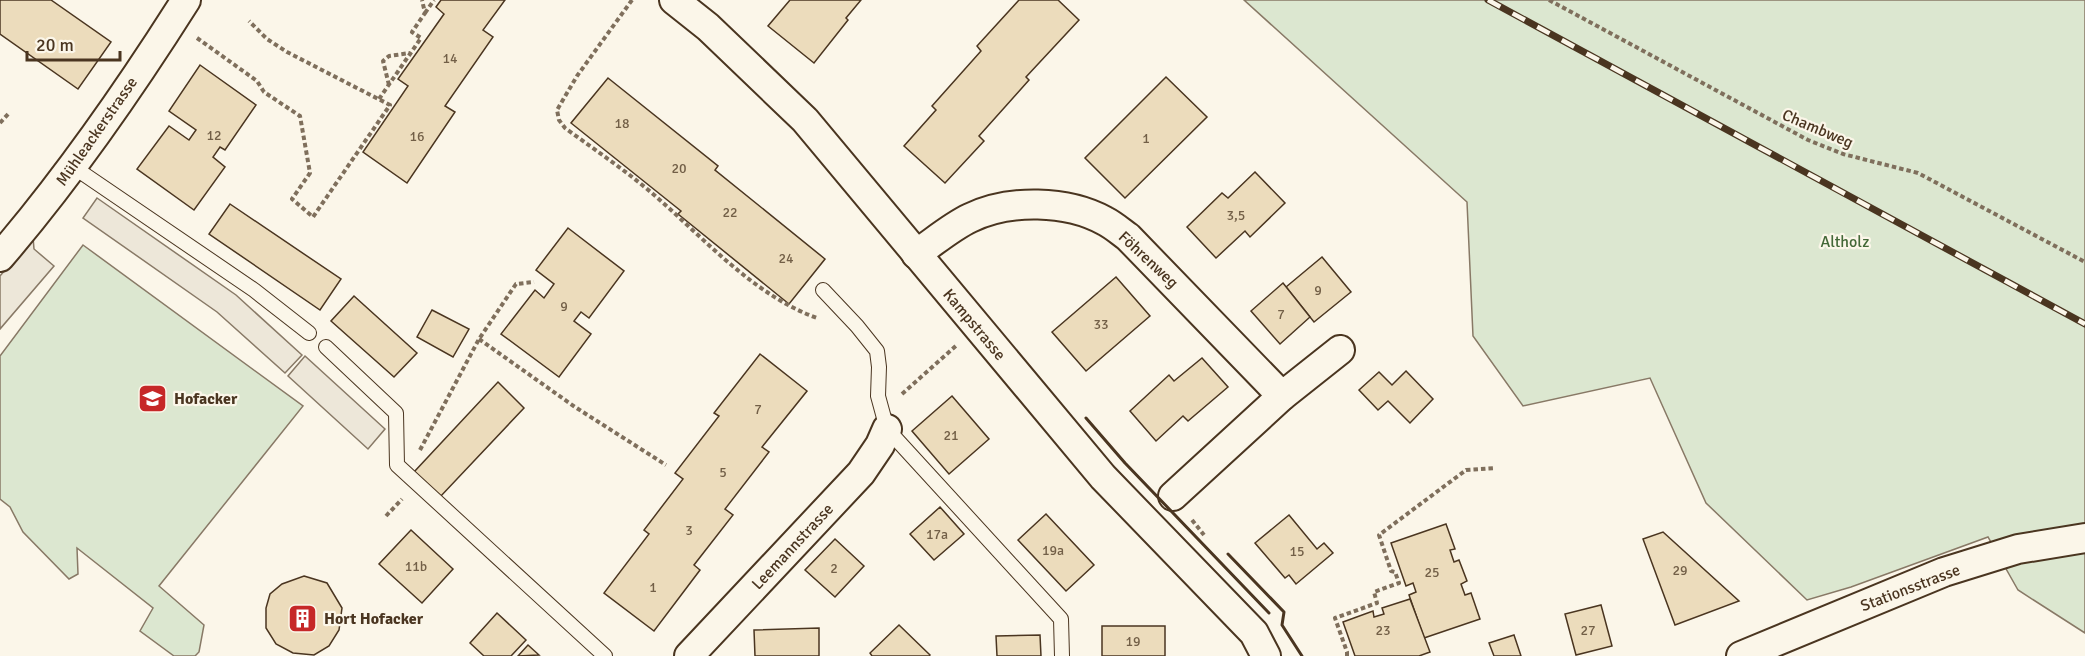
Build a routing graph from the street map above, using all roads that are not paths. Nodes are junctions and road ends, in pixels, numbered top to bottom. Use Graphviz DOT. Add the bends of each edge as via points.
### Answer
graph roads {
  1 [pos="186,0"];
  2 [pos="674,0"];
  3 [pos="72,166"];
  4 [pos="916,254"];
  5 [pos="0,257"];
  6 [pos="823,290"];
  7 [pos="309,333"];
  8 [pos="326,347"];
  9 [pos="1340,350"];
  10 [pos="1282,396"];
  11 [pos="887,429"];
  12 [pos="1173,496"];
  13 [pos="2085,538"];
  14 [pos="605,656"];
  15 [pos="689,656"];
  16 [pos="1062,656"];
  17 [pos="1266,656"];
  18 [pos="1741,656"];
  1 -- 3 [label="street, Mühleackerstrasse"];
  2 -- 4 [label="street, Kampstrasse" via="708,27 805,120"];
  3 -- 5 [label="street, Mühleackerstrasse"];
  3 -- 7 [label="lane"];
  4 -- 10 [label="street, Föhrenweg" via="969,218 1015,204 1077,210 1104,220 1150,257"];
  4 -- 17 [label="street, Kampstrasse" via="1103,477 1254,633"];
  6 -- 11 [label="lane" via="877,351 878,396"];
  8 -- 14 [label="lane" via="396,413 397,465"];
  9 -- 10 [label="street"];
  10 -- 12 [label="street"];
  11 -- 15 [label="street, Leemannstrasse" via="861,473"];
  11 -- 16 [label="lane" via="1060,619"];
  13 -- 18 [label="street, Stationsstrasse" via="2018,549 1944,572"];
}
